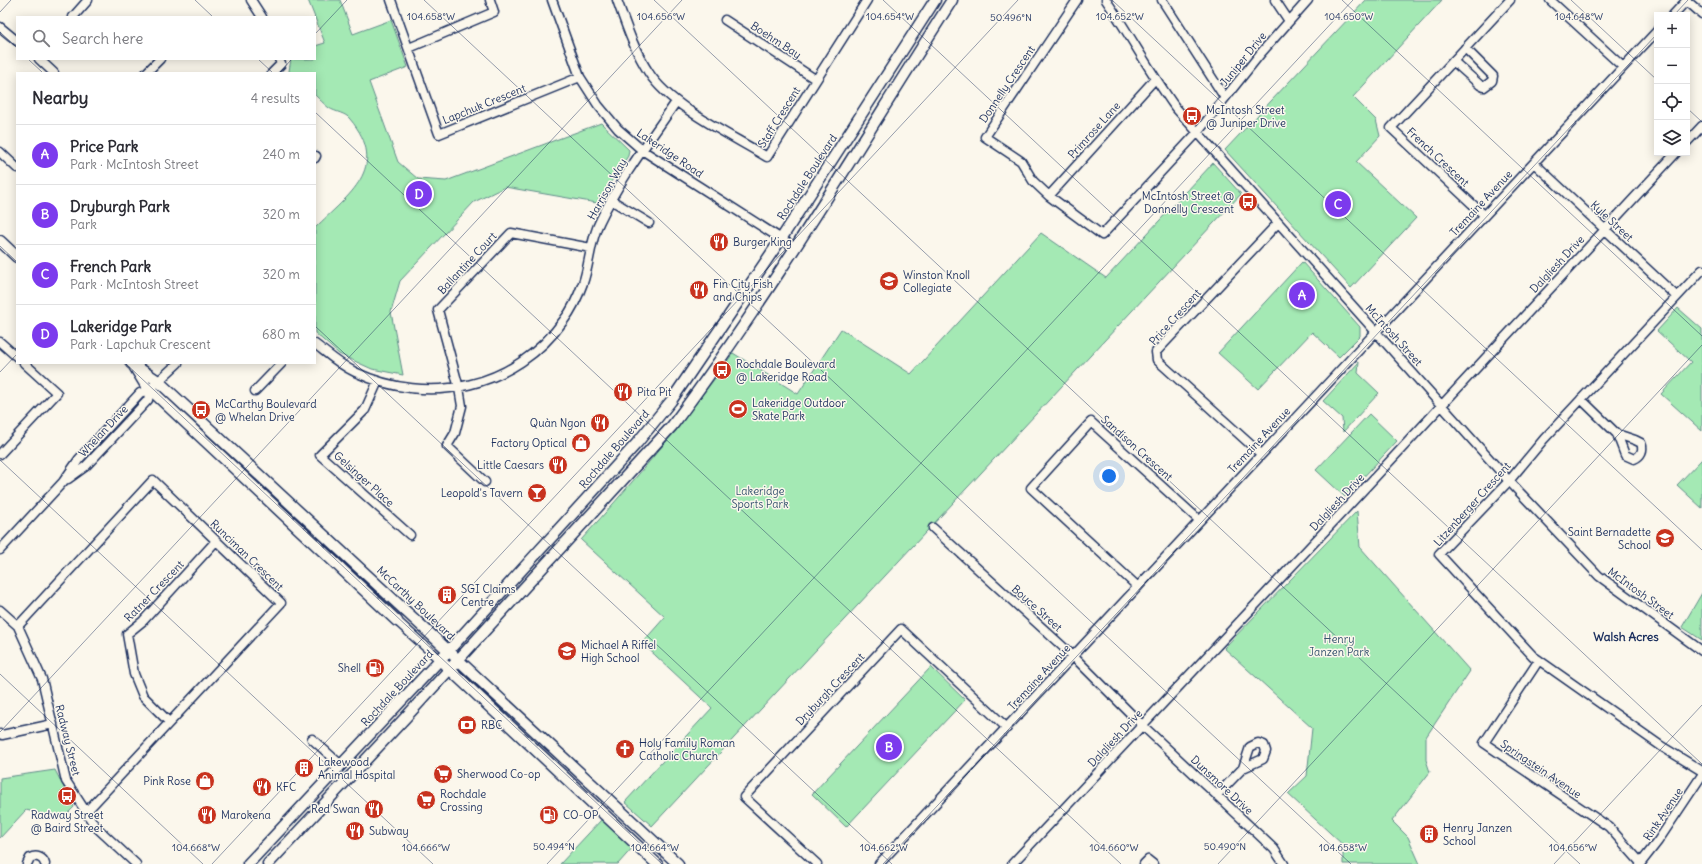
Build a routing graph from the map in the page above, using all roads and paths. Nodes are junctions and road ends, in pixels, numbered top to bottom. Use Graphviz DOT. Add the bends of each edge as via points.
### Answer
graph roads {
  1 [pos="88,0"];
  2 [pos="251,0"];
  3 [pos="391,0"];
  4 [pos="490,0"];
  5 [pos="552,0"];
  6 [pos="617,0"];
  7 [pos="935,0"];
  8 [pos="952,0"];
  9 [pos="1076,0"];
  10 [pos="1106,0"];
  11 [pos="1162,0"];
  12 [pos="1275,0"];
  13 [pos="1308,0"];
  14 [pos="1510,0"];
  15 [pos="1550,0"];
  16 [pos="1686,0"];
  17 [pos="863,1"];
  18 [pos="1675,12"];
  19 [pos="1702,14"];
  20 [pos="74,16"];
  21 [pos="261,16"];
  22 [pos="725,20"];
  23 [pos="1289,21"];
  24 [pos="0,27"];
  25 [pos="1654,34"];
  26 [pos="16,40"];
  27 [pos="409,48"];
  28 [pos="1465,48"];
  29 [pos="40,60"];
  30 [pos="159,60"];
  31 [pos="279,60"];
  32 [pos="1453,61"];
  33 [pos="1623,67"];
  34 [pos="53,72"];
  35 [pos="147,72"];
  36 [pos="273,72"];
  37 [pos="580,77"];
  38 [pos="816,79"];
  39 [pos="1155,79"];
  40 [pos="1225,98"];
  41 [pos="676,102"];
  42 [pos="1702,126"];
  43 [pos="1197,133"];
  44 [pos="1690,139"];
  45 [pos="642,150"];
  46 [pos="0,152"];
  47 [pos="1673,156"];
  48 [pos="1534,163"];
  49 [pos="16,167"];
  50 [pos="1049,196"];
  51 [pos="611,200"];
  52 [pos="1484,215"];
  53 [pos="649,223"];
  54 [pos="1278,223"];
  55 [pos="1605,229"];
  56 [pos="781,239"];
  57 [pos="0,241"];
  58 [pos="794,247"];
  59 [pos="591,248"];
  60 [pos="16,256"];
  61 [pos="1702,270"];
  62 [pos="1676,296"];
  63 [pos="1376,331"];
  64 [pos="0,342"];
  65 [pos="316,345"];
  66 [pos="16,356"];
  67 [pos="25,364"];
  68 [pos="132,364"];
  69 [pos="177,364"];
  70 [pos="281,364"];
  71 [pos="158,381"];
  72 [pos="378,381"];
  73 [pos="459,388"];
  74 [pos="150,389"];
  75 [pos="255,391"];
  76 [pos="1581,399"];
  77 [pos="1441,406"];
  78 [pos="1617,434"];
  79 [pos="0,454"];
  80 [pos="1261,454"];
  81 [pos="1509,481"];
  82 [pos="485,482"];
  83 [pos="1199,520"];
  84 [pos="932,528"];
  85 [pos="410,535"];
  86 [pos="216,541"];
  87 [pos="0,550"];
  88 [pos="1138,587"];
  89 [pos="0,610"];
  90 [pos="397,620"];
  91 [pos="18,626"];
  92 [pos="449,650"];
  93 [pos="1702,651"];
  94 [pos="1073,656"];
  95 [pos="459,659"];
  96 [pos="440,660"];
  97 [pos="1539,660"];
  98 [pos="449,669"];
  99 [pos="169,722"];
  100 [pos="53,724"];
  101 [pos="1142,725"];
  102 [pos="1007,728"];
  103 [pos="0,734"];
  104 [pos="312,739"];
  105 [pos="340,765"];
  106 [pos="1243,768"];
  107 [pos="1702,772"];
  108 [pos="1702,775"];
  109 [pos="1217,795"];
  110 [pos="86,812"];
  111 [pos="27,864"];
  112 [pos="45,864"];
  113 [pos="136,864"];
  114 [pos="248,864"];
  115 [pos="268,864"];
  116 [pos="657,864"];
  117 [pos="678,864"];
  118 [pos="818,864"];
  119 [pos="879,864"];
  120 [pos="1012,864"];
  121 [pos="1144,864"];
  122 [pos="1153,864"];
  123 [pos="1284,864"];
  124 [pos="1641,864"];
  1 -- 20 [label="street"];
  2 -- 21 [label="street"];
  3 -- 27 [label="street, Lapchuk Crescent"];
  4 -- 27 [label="street" via="494,12"];
  5 -- 37 [label="street, Lakeridge Road"];
  6 -- 41 [label="street" via="634,48 650,74"];
  7 -- 56 [label="main road, Rochdale Boulevard"];
  8 -- 58 [label="main road"];
  9 -- 50 [label="street, Donnelly Crescent" via="985,136 1021,161 1033,181"];
  10 -- 39 [label="street, McIntosh Street"];
  11 -- 40 [label="street"];
  12 -- 23 [label="street"];
  13 -- 23 [label="street, Juniper Drive"];
  14 -- 28 [label="street, French Crescent"];
  15 -- 33 [label="street"];
  16 -- 18 [label="street"];
  16 -- 19 [label="street"];
  17 -- 38 [label="street, Staff Crescent"];
  22 -- 38 [label="street, Boehm Bay"];
  23 -- 40 [label="street, Juniper Drive"];
  24 -- 26 [label="street"];
  25 -- 33 [label="street, Tremaine Avenue"];
  27 -- 37 [label="street, Lapchuk Crescent" via="439,134"];
  28 -- 32 [label="street, French Crescent"];
  28 -- 32 [label="street" via="1490,71 1494,76 1492,81 1484,87 1480,86"];
  29 -- 34 [label="street"];
  30 -- 35 [label="street"];
  31 -- 36 [label="street" via="281,64"];
  32 -- 52 [label="street, French Crescent" via="1391,128"];
  33 -- 48 [label="street, Tremaine Avenue"];
  37 -- 45 [label="street, Lakeridge Road" via="618,129"];
  38 -- 41 [label="street, Staff Crescent" via="767,157"];
  39 -- 43 [label="street, McIntosh Street" via="1174,107"];
  39 -- 50 [label="street, Primrose Lane"];
  40 -- 43 [label="street, Juniper Drive"];
  41 -- 45 [label="street, Harrison Way"];
  42 -- 44 [label="street"];
  43 -- 50 [label="street, Donnelly Crescent" via="1102,234"];
  43 -- 54 [label="street, McIntosh Street"];
  45 -- 51 [label="street, Harrison Way"];
  45 -- 56 [label="street, Lakeridge Road"];
  46 -- 49 [label="street"];
  47 -- 55 [label="street, Dalgliesh Drive"];
  48 -- 52 [label="street, Tremaine Avenue"];
  48 -- 55 [label="street, Kyle Street"];
  51 -- 53 [label="street"];
  51 -- 59 [label="street, Harrison Way" via="599,223"];
  52 -- 63 [label="street, Tremaine Avenue"];
  54 -- 63 [label="street, McIntosh Street"];
  54 -- 80 [label="street, Price Crescent" via="1156,352 1157,360"];
  55 -- 62 [label="street, Kyle Street"];
  55 -- 77 [label="street, Dalgliesh Drive"];
  56 -- 58 [label="street, Lakeridge Road"];
  56 -- 92 [label="main road, Rochdale Boulevard" via="671,401 637,443"];
  57 -- 60 [label="main road"];
  58 -- 95 [label="main road" via="708,377 672,426"];
  59 -- 73 [label="street, Harrison Way" via="583,283 565,320 535,353 508,371 483,382"];
  59 -- 73 [label="street, Ballantine Court" via="511,233 438,310"];
  61 -- 62 [label="street, Litzenberger Crescent"];
  62 -- 76 [label="street, Litzenberger Crescent"];
  63 -- 77 [label="street, McIntosh Street"];
  63 -- 80 [label="street, Tremaine Avenue"];
  64 -- 66 [label="street"];
  65 -- 72 [label="street, Harrison Way" via="354,372"];
  67 -- 79 [label="street" via="57,393"];
  68 -- 71 [label="main road, McCarthy Boulevard"];
  68 -- 74 [label="main road, McCarthy Boulevard"];
  69 -- 71 [label="street, Whelan Drive"];
  70 -- 75 [label="street"];
  71 -- 74 [label="street, Whelan Drive"];
  71 -- 92 [label="main road, McCarthy Boulevard"];
  72 -- 73 [label="street, Harrison Way" via="409,388"];
  72 -- 85 [label="street, Gelsinger Place" via="365,410 320,455"];
  73 -- 82 [label="street" via="462,406 456,433 447,446"];
  74 -- 87 [label="street, Whelan Drive" via="140,393 79,458 63,482"];
  74 -- 90 [label="main road, McCarthy Boulevard"];
  76 -- 78 [label="street"];
  76 -- 81 [label="street, Litzenberger Crescent"];
  77 -- 81 [label="street, McIntosh Street"];
  77 -- 101 [label="street, Dalgliesh Drive"];
  80 -- 83 [label="street, Tremaine Avenue"];
  81 -- 93 [label="street, McIntosh Street" via="1599,576"];
  81 -- 97 [label="street, Litzenberger Crescent" via="1439,554"];
  83 -- 88 [label="street, Tremaine Avenue"];
  83 -- 88 [label="street, Sandison Crescent" via="1092,422 1086,427 1031,488"];
  84 -- 94 [label="street, Boyce Street"];
  86 -- 91 [label="street, Runciman Crescent" via="153,480"];
  86 -- 99 [label="street, Ratner Crescent" via="127,634 134,674 143,696"];
  86 -- 99 [label="street, Runciman Crescent" via="281,603"];
  88 -- 94 [label="street, Tremaine Avenue"];
  89 -- 91 [label="street, Radway Street"];
  90 -- 96 [label="street, McCarthy Boulevard"];
  91 -- 100 [label="street, Radway Street" via="42,679"];
  92 -- 95 [label="main road, McCarthy Boulevard"];
  92 -- 96 [label="main road, Rochdale Boulevard"];
  94 -- 101 [label="street, Boyce Street"];
  94 -- 102 [label="street, Tremaine Avenue"];
  95 -- 98 [label="main road"];
  95 -- 117 [label="main road, McCarthy Boulevard"];
  96 -- 98 [label="main road, McCarthy Boulevard"];
  96 -- 105 [label="main road, Rochdale Boulevard"];
  97 -- 107 [label="street, Litzenberger Crescent"];
  97 -- 124 [label="street, Springstein Avenue" via="1484,743 1608,827"];
  98 -- 115 [label="main road"];
  98 -- 116 [label="main road, McCarthy Boulevard"];
  99 -- 110 [label="street, Runciman Crescent"];
  100 -- 103 [label="street"];
  100 -- 110 [label="street, Radway Street" via="66,782"];
  101 -- 109 [label="street, Dunsmore Drive"];
  101 -- 120 [label="street, Dalgliesh Drive"];
  102 -- 118 [label="street, Dryburgh Crescent" via="901,629 744,797"];
  102 -- 119 [label="street, Tremaine Avenue"];
  104 -- 105 [label="street"];
  105 -- 114 [label="main road, Rochdale Boulevard"];
  106 -- 109 [label="street"];
  108 -- 124 [label="street, Rink Avenue"];
  109 -- 123 [label="street, Dunsmore Drive" via="1274,849"];
  110 -- 113 [label="street, Radway Street" via="95,826"];
  111 -- 112 [label="street" via="30,858 36,856"];
  121 -- 122 [label="street" via="1148,860"];
}
